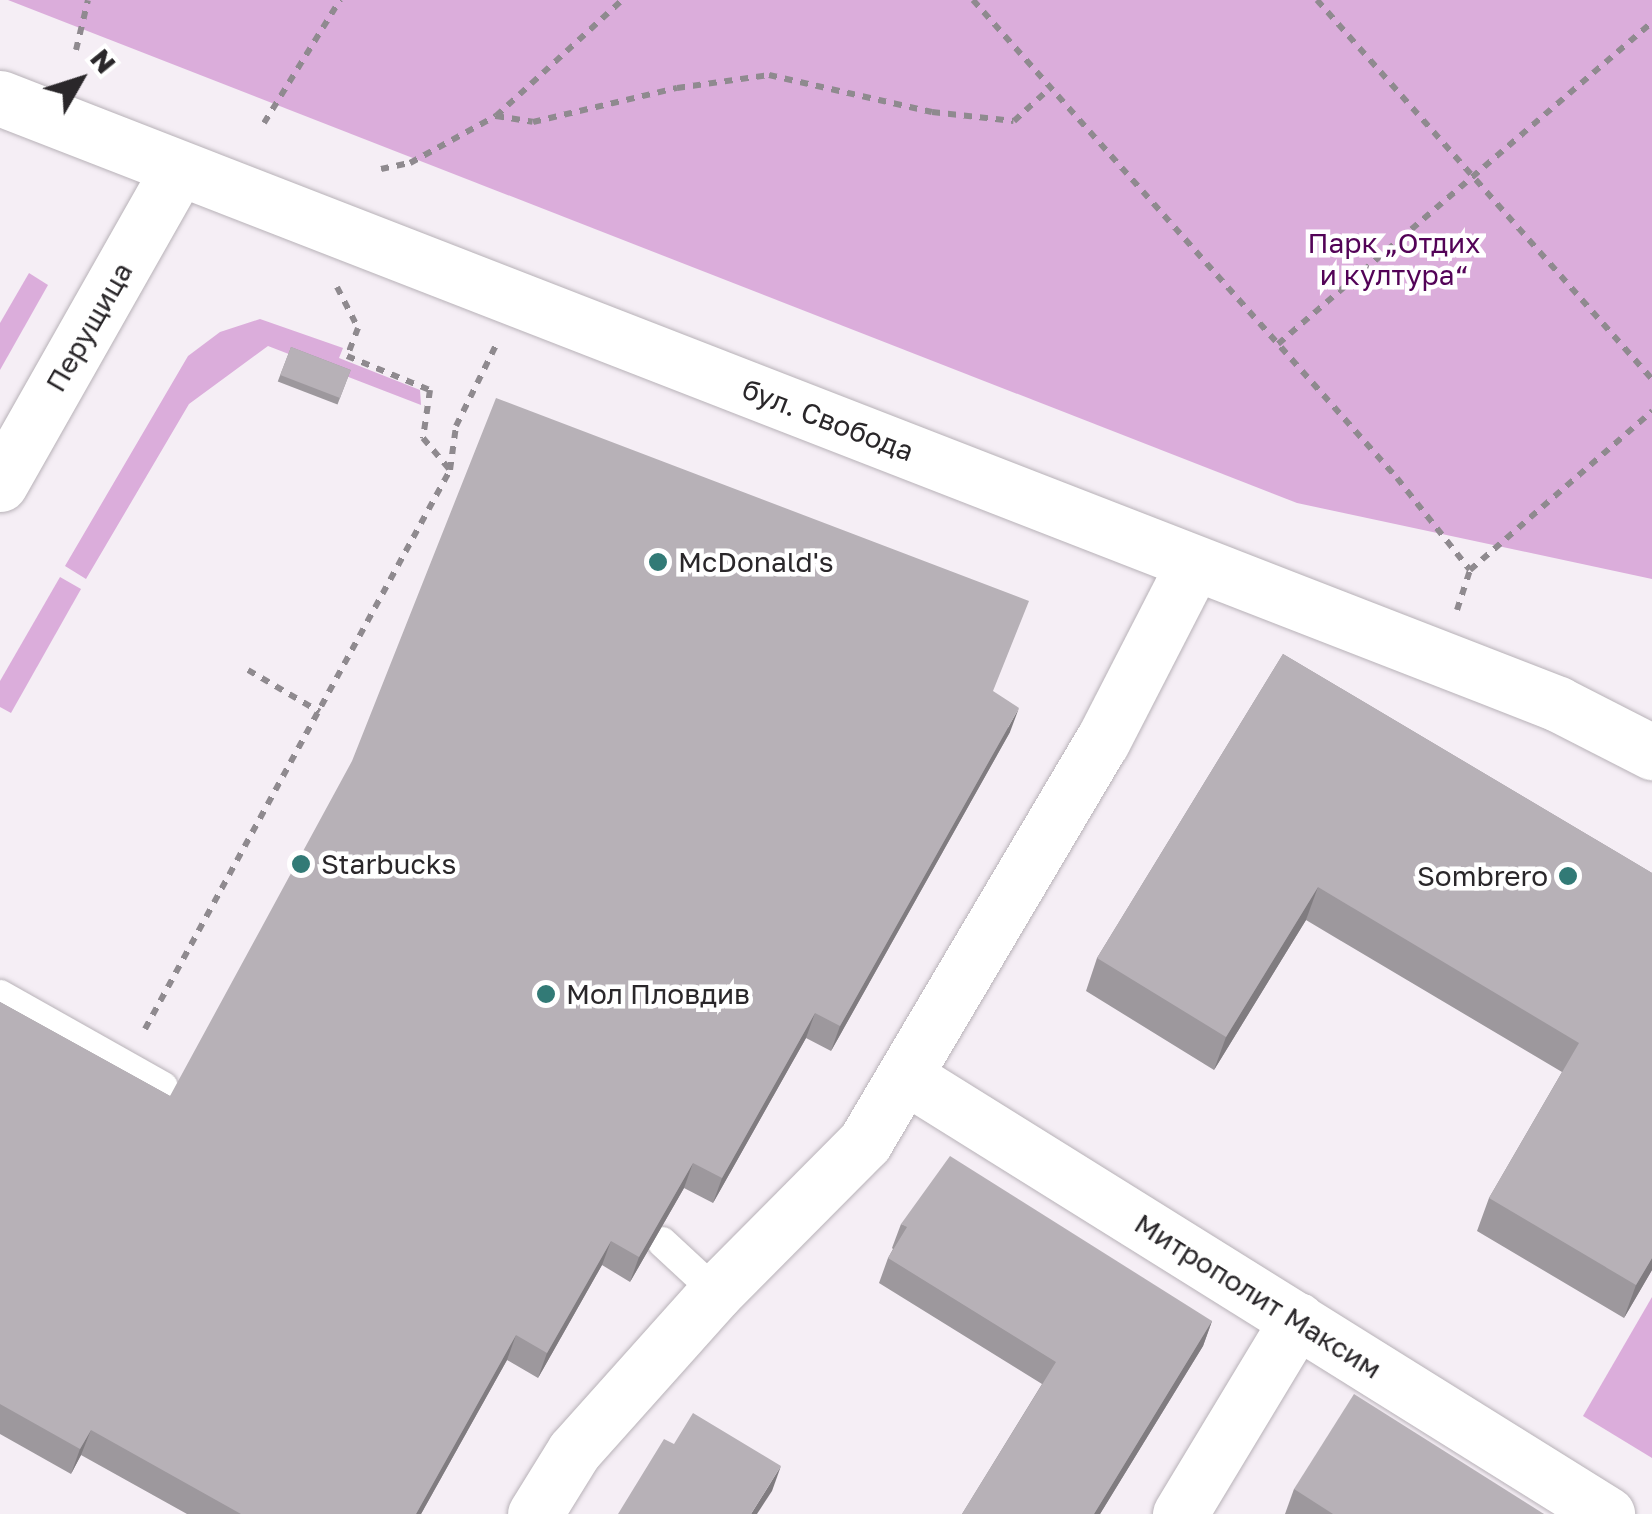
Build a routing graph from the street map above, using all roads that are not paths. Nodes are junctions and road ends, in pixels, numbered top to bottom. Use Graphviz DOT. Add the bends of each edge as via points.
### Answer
graph roads {
  1 [pos="0,98"];
  2 [pos="178,170"];
  3 [pos="0,484"];
  4 [pos="1194,563"];
  5 [pos="1652,752"];
  6 [pos="0,994"];
  7 [pos="908,1078"];
  8 [pos="162,1087"];
  9 [pos="662,1242"];
  10 [pos="716,1292"];
  11 [pos="1297,1320"];
  12 [pos="535,1514"];
  13 [pos="1180,1514"];
  14 [pos="1607,1514"];
  1 -- 2 [label="street, бул. Свобода"];
  2 -- 3 [label="street, Перущица"];
  2 -- 4 [label="street, бул. Свобода"];
  4 -- 5 [label="street, бул. Свобода" via="1558,704"];
  4 -- 7 [label="street" via="1102,742"];
  6 -- 8 [label="lane"];
  7 -- 10 [label="street" via="865,1142"];
  7 -- 11 [label="street, Митрополит Максим"];
  9 -- 10 [label="lane"];
  10 -- 12 [label="street" via="574,1451"];
  11 -- 13 [label="street"];
  11 -- 14 [label="street, Митрополит Максим"];
}
